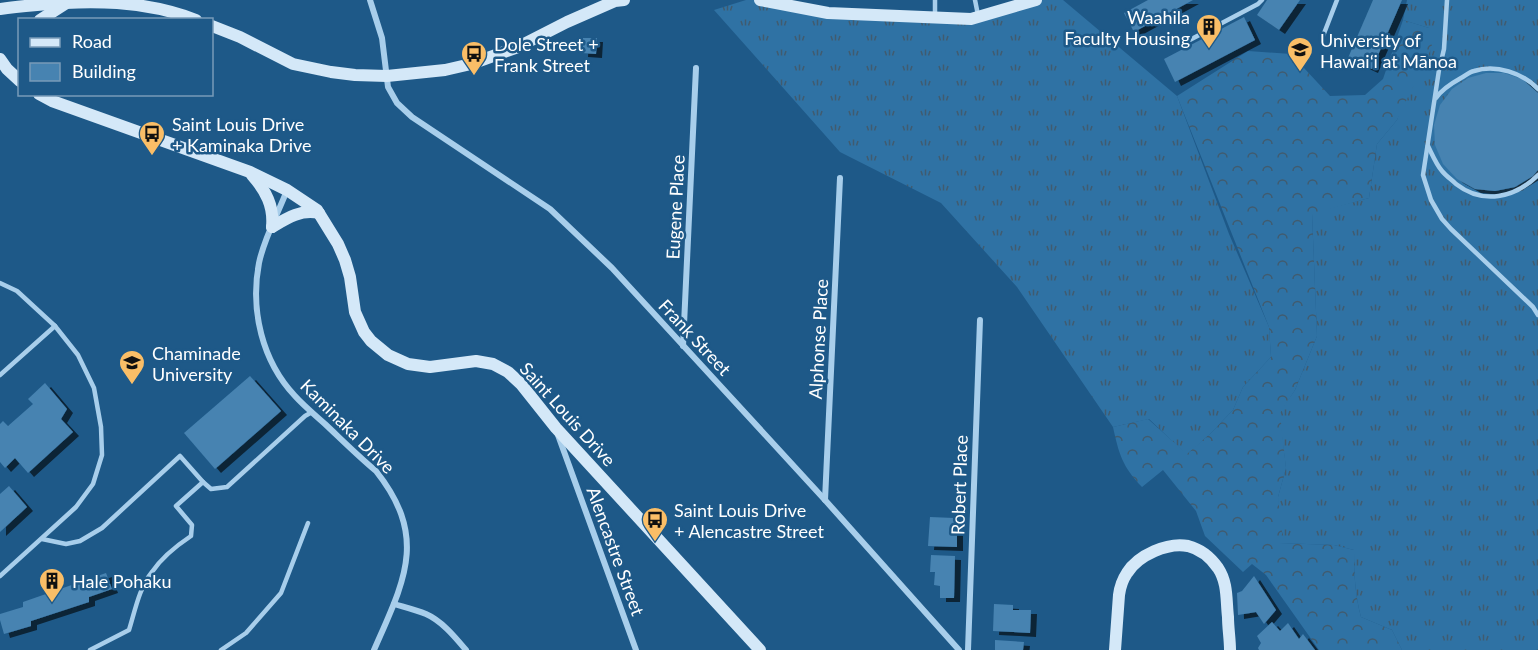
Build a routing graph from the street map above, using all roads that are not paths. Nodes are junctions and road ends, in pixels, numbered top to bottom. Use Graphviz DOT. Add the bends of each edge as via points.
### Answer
graph roads {
  1 [pos="370,0"];
  2 [pos="624,0"];
  3 [pos="759,0"];
  4 [pos="935,0"];
  5 [pos="975,0"];
  6 [pos="1036,0"];
  7 [pos="1262,0"];
  8 [pos="1337,0"];
  9 [pos="1447,0"];
  10 [pos="64,1"];
  11 [pos="1020,2"];
  12 [pos="0,9"];
  13 [pos="979,16"];
  14 [pos="43,18"];
  15 [pos="190,18"];
  16 [pos="935,18"];
  17 [pos="213,26"];
  18 [pos="1323,36"];
  19 [pos="1184,43"];
  20 [pos="0,58"];
  21 [pos="696,68"];
  22 [pos="387,76"];
  23 [pos="18,79"];
  24 [pos="1538,89"];
  25 [pos="44,96"];
  26 [pos="62,96"];
  27 [pos="1435,100"];
  28 [pos="78,110"];
  29 [pos="1428,146"];
  30 [pos="250,172"];
  31 [pos="1538,176"];
  32 [pos="840,178"];
  33 [pos="287,190"];
  34 [pos="319,213"];
  35 [pos="272,227"];
  36 [pos="0,283"];
  37 [pos="1538,315"];
  38 [pos="980,320"];
  39 [pos="55,326"];
  40 [pos="683,346"];
  41 [pos="0,375"];
  42 [pos="312,412"];
  43 [pos="556,428"];
  44 [pos="202,482"];
  45 [pos="825,500"];
  46 [pos="308,523"];
  47 [pos="42,538"];
  48 [pos="0,576"];
  49 [pos="394,604"];
  50 [pos="1231,649"];
  51 [pos="90,650"];
  52 [pos="221,650"];
  53 [pos="374,650"];
  54 [pos="466,650"];
  55 [pos="636,650"];
  56 [pos="760,650"];
  57 [pos="959,650"];
  58 [pos="968,650"];
  59 [pos="1115,650"];
  1 -- 22 [label="street, Frank Street" via="382,38"];
  2 -- 22 [label="street" via="471,64"];
  3 -- 16 [label="street" via="828,13"];
  4 -- 16 [label="lane"];
  5 -- 13 [label="lane"];
  6 -- 11 [label="street"];
  7 -- 19 [label="lane"];
  8 -- 18 [label="lane"];
  9 -- 27 [label="lane"];
  10 -- 12 [label="street"];
  10 -- 14 [label="street"];
  10 -- 15 [label="street" via="136,5"];
  11 -- 13 [label="street"];
  13 -- 16 [label="street"];
  17 -- 22 [label="street" via="293,64 331,72"];
  20 -- 23 [label="street"];
  21 -- 40 [label="street, Eugene Place"];
  22 -- 40 [label="street, Frank Street" via="388,87 404,110 550,209 612,268"];
  24 -- 27 [label="lane" via="1530,80 1492,68 1464,76"];
  25 -- 28 [label="street, Saint Louis Drive"];
  26 -- 28 [label="street"];
  27 -- 29 [label="lane"];
  28 -- 30 [label="street, Saint Louis Drive"];
  29 -- 31 [label="lane" via="1443,173 1462,188 1484,197 1509,195"];
  29 -- 37 [label="lane" via="1423,175 1437,211"];
  30 -- 33 [label="street, Saint Louis Drive"];
  30 -- 35 [label="street" via="267,194"];
  32 -- 45 [label="street, Alphonse Place"];
  33 -- 34 [label="street, Saint Louis Drive"];
  33 -- 35 [label="street, Kaminaka Drive"];
  34 -- 35 [label="street" via="299,213"];
  34 -- 43 [label="street, Saint Louis Drive" via="345,260 359,322 379,349 419,366 476,361 493,364 521,384"];
  35 -- 42 [label="street, Kaminaka Drive" via="256,281 258,322 281,379"];
  36 -- 39 [label="lane" via="17,291"];
  38 -- 58 [label="street, Robert Place"];
  39 -- 41 [label="lane"];
  39 -- 47 [label="lane" via="78,355 93,388 102,455 93,484 76,507"];
  40 -- 45 [label="street, Frank Street"];
  42 -- 44 [label="lane" via="227,487 211,489"];
  42 -- 49 [label="street, Kaminaka Drive" via="376,471 396,501 407,552"];
  43 -- 55 [label="street, Alencastre Street"];
  43 -- 56 [label="street, Saint Louis Drive"];
  44 -- 47 [label="lane" via="180,456 102,528 80,542 66,544"];
  44 -- 51 [label="lane" via="176,506 192,525 191,536 173,548 151,573 129,630"];
  45 -- 57 [label="street, Frank Street"];
  46 -- 52 [label="lane" via="281,593 246,633"];
  47 -- 48 [label="lane"];
  49 -- 53 [label="street, Kaminaka Drive"];
  49 -- 54 [label="street" via="428,615"];
  50 -- 59 [label="street" via="1227,590 1218,567 1199,550 1175,546 1148,554 1128,572 1120,587"];
}
